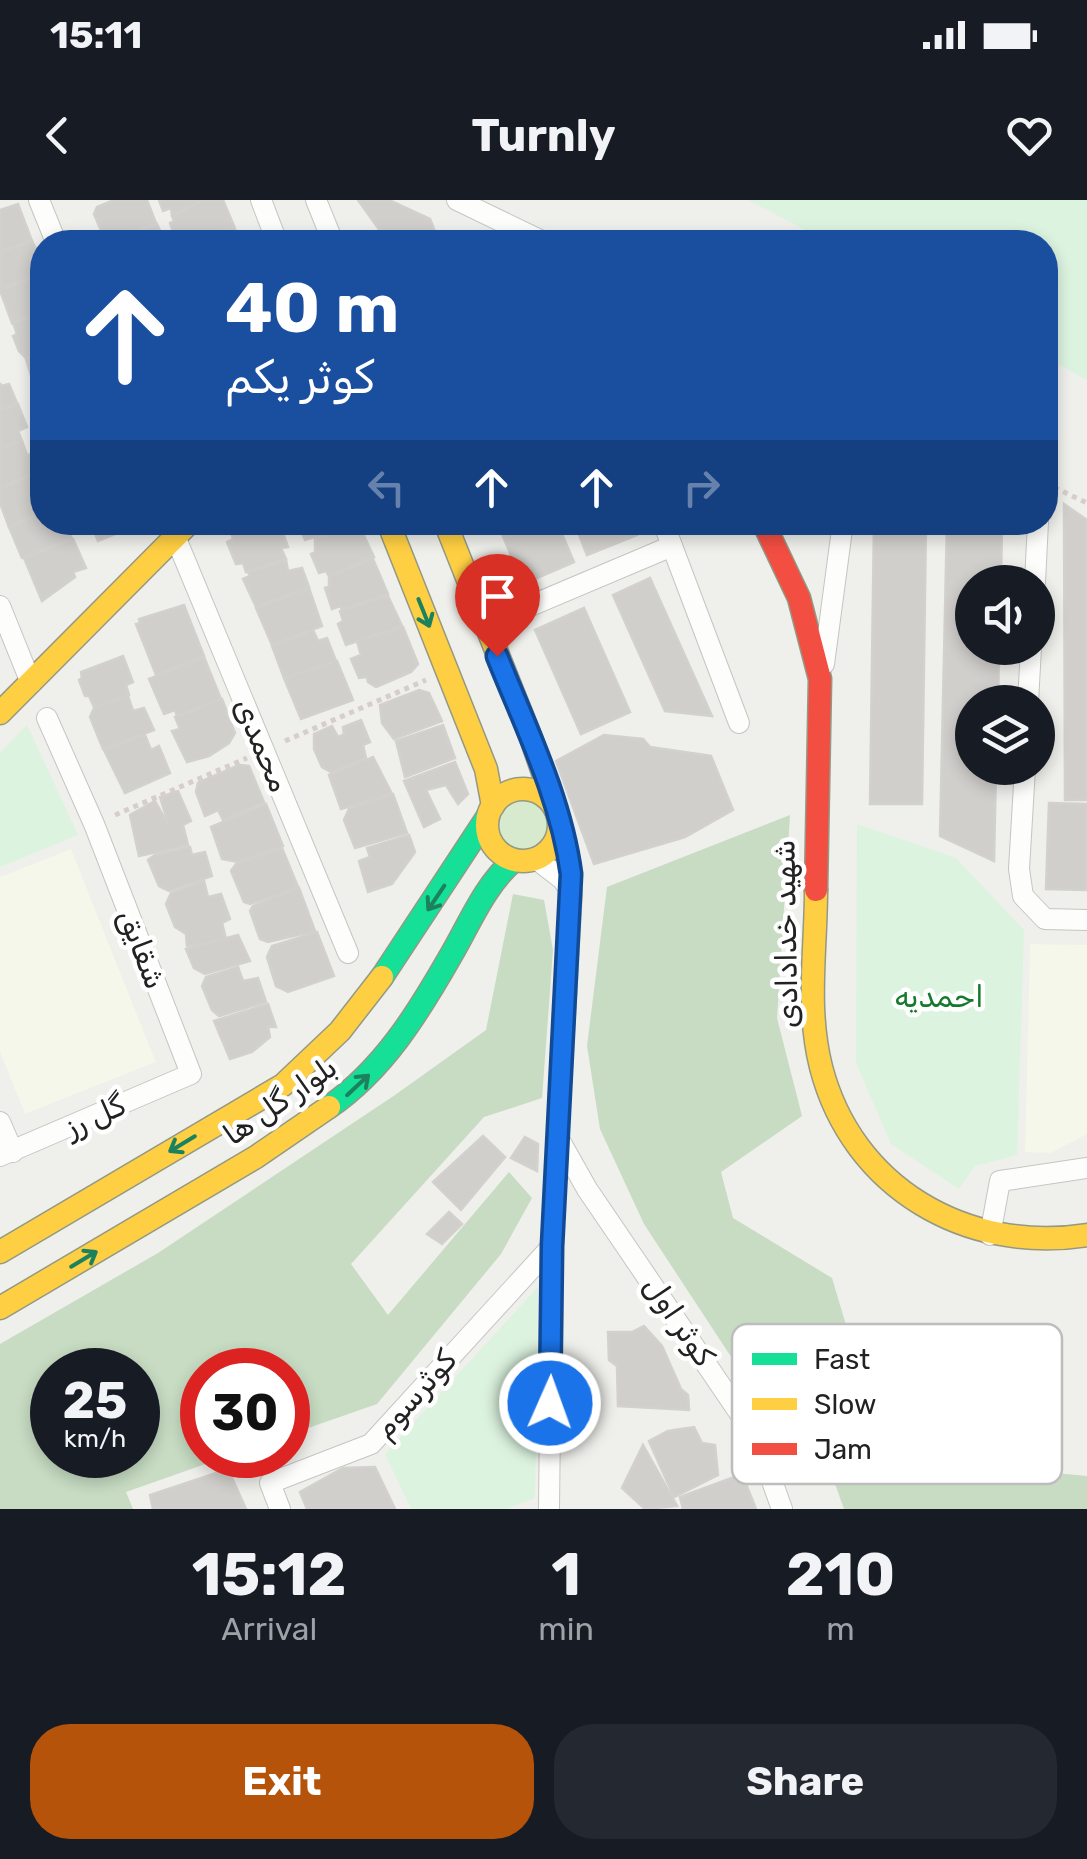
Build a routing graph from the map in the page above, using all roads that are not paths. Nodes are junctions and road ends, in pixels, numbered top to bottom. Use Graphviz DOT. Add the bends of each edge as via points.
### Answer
graph roads {
  1 [pos="39,200"];
  2 [pos="261,200"];
  3 [pos="316,200"];
  4 [pos="458,200"];
  5 [pos="51,230"];
  6 [pos="273,230"];
  7 [pos="327,230"];
  8 [pos="519,230"];
  9 [pos="170,535"];
  10 [pos="181,535"];
  11 [pos="393,535"];
  12 [pos="450,535"];
  13 [pos="667,535"];
  14 [pos="771,535"];
  15 [pos="842,535"];
  16 [pos="1037,535"];
  17 [pos="672,546"];
  18 [pos="1035,565"];
  19 [pos="0,606"];
  20 [pos="485,625"];
  21 [pos="821,682"];
  22 [pos="31,683"];
  23 [pos="0,713"];
  24 [pos="47,718"];
  25 [pos="738,722"];
  26 [pos="1024,785"];
  27 [pos="491,811"];
  28 [pos="557,814"];
  29 [pos="525,859"];
  30 [pos="572,894"];
  31 [pos="1087,920"];
  32 [pos="348,953"];
  33 [pos="190,1074"];
  34 [pos="0,1122"];
  35 [pos="560,1141"];
  36 [pos="6,1154"];
  37 [pos="1087,1168"];
  38 [pos="990,1235"];
  39 [pos="1087,1235"];
  40 [pos="552,1246"];
  41 [pos="0,1252"];
  42 [pos="0,1308"];
  43 [pos="732,1401"];
  44 [pos="772,1484"];
  45 [pos="280,1509"];
  46 [pos="549,1509"];
  47 [pos="782,1509"];
  1 -- 5 [label="street"];
  2 -- 6 [label="street"];
  3 -- 7 [label="street"];
  4 -- 8 [label="street"];
  9 -- 22 [label="main road"];
  10 -- 32 [label="street, محمدی"];
  11 -- 27 [label="main road, one-way" via="486,769"];
  12 -- 20 [label="main road"];
  13 -- 17 [label="street"];
  14 -- 21 [label="main road, شهید خدادادی" via="805,616"];
  15 -- 21 [label="street"];
  16 -- 18 [label="street"];
  17 -- 20 [label="street"];
  17 -- 25 [label="street"];
  19 -- 22 [label="street"];
  20 -- 28 [label="main road"];
  21 -- 38 [label="main road, شهید خدادادی" via="812,1007 830,1104 857,1149 886,1179 925,1207"];
  22 -- 23 [label="main road"];
  24 -- 33 [label="street, شقایق"];
  26 -- 31 [label="street" via="1023,896 1044,918"];
  27 -- 28 [label="main road" via="500,797 522,789 544,796"];
  27 -- 29 [label="main road" via="487,828 496,848"];
  27 -- 41 [label="main road, بلوار گل ها, one-way" via="378,986 312,1062"];
  28 -- 29 [label="main road" via="553,845"];
  28 -- 30 [label="street"];
  29 -- 30 [label="street" via="562,879"];
  42 -- 29 [label="main road, بلوار گل ها, one-way" via="354,1090 400,1036 494,878"];
  30 -- 35 [label="street"];
  33 -- 36 [label="street, گل رز"];
  34 -- 36 [label="street"];
  35 -- 40 [label="street"];
  35 -- 43 [label="street, کوثر اول"];
  37 -- 38 [label="street" via="1000,1181"];
  38 -- 39 [label="main road, شهید خدادادی" via="1057,1242"];
  40 -- 45 [label="street, کوثرسوم" via="371,1444 270,1483"];
  40 -- 46 [label="street"];
  44 -- 47 [label="street, کوثر اول"];
}
